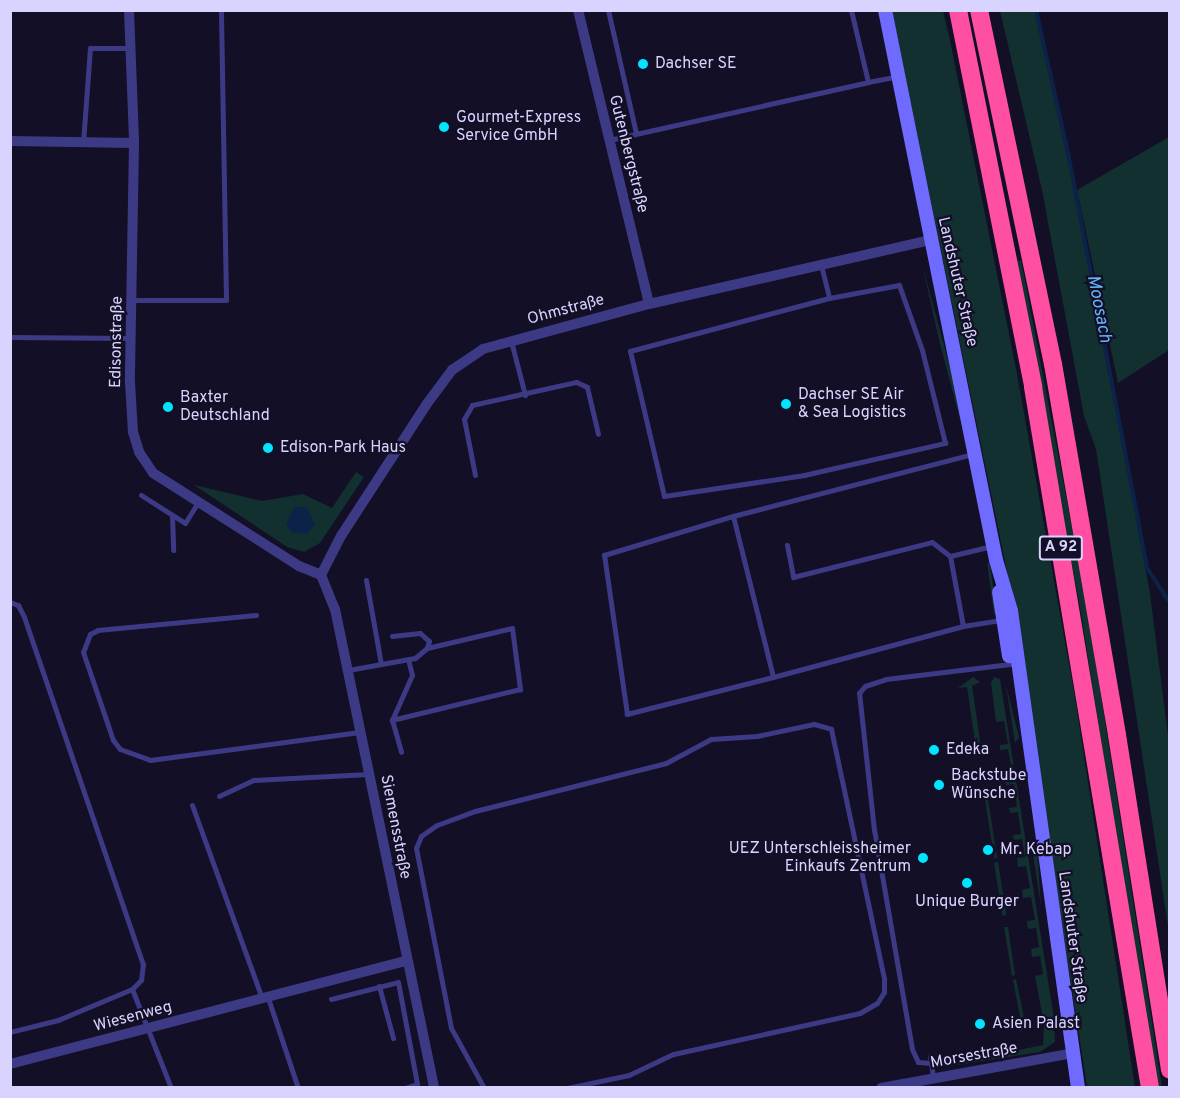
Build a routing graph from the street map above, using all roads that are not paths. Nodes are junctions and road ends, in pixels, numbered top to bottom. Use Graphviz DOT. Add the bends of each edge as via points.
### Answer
graph roads {
  1 [pos="129,10"];
  2 [pos="221,10"];
  3 [pos="578,10"];
  4 [pos="608,10"];
  5 [pos="851,10"];
  6 [pos="885,10"];
  7 [pos="958,10"];
  8 [pos="979,10"];
  9 [pos="131,48"];
  10 [pos="899,76"];
  11 [pos="868,82"];
  12 [pos="636,133"];
  13 [pos="609,140"];
  14 [pos="10,141"];
  15 [pos="83,143"];
  16 [pos="134,143"];
  17 [pos="930,240"];
  18 [pos="820,264"];
  19 [pos="829,298"];
  20 [pos="132,300"];
  21 [pos="649,304"];
  22 [pos="10,337"];
  23 [pos="132,338"];
  24 [pos="511,340"];
  25 [pos="525,395"];
  26 [pos="598,434"];
  27 [pos="977,453"];
  28 [pos="475,475"];
  29 [pos="141,495"];
  30 [pos="198,502"];
  31 [pos="172,515"];
  32 [pos="733,516"];
  33 [pos="787,545"];
  34 [pos="994,546"];
  35 [pos="173,550"];
  36 [pos="950,556"];
  37 [pos="996,560"];
  38 [pos="321,575"];
  39 [pos="366,580"];
  40 [pos="10,602"];
  41 [pos="256,615"];
  42 [pos="1002,620"];
  43 [pos="963,626"];
  44 [pos="392,636"];
  45 [pos="428,648"];
  46 [pos="408,659"];
  47 [pos="381,664"];
  48 [pos="1010,664"];
  49 [pos="348,670"];
  50 [pos="773,677"];
  51 [pos="392,720"];
  52 [pos="361,732"];
  53 [pos="400,752"];
  54 [pos="369,774"];
  55 [pos="1035,791"];
  56 [pos="219,796"];
  57 [pos="192,805"];
  58 [pos="406,960"];
  59 [pos="379,986"];
  60 [pos="132,989"];
  61 [pos="265,998"];
  62 [pos="331,999"];
  63 [pos="149,1029"];
  64 [pos="10,1032"];
  65 [pos="393,1038"];
  66 [pos="1073,1053"];
  67 [pos="930,1056"];
  68 [pos="931,1063"];
  69 [pos="10,1064"];
  70 [pos="1170,1070"];
  71 [pos="933,1078"];
  72 [pos="902,1086"];
  73 [pos="171,1088"];
  74 [pos="298,1088"];
  75 [pos="405,1088"];
  76 [pos="434,1088"];
  77 [pos="484,1088"];
  78 [pos="567,1088"];
  79 [pos="881,1088"];
  80 [pos="1078,1088"];
  81 [pos="1150,1088"];
  1 -- 9 [label="street, Edisonstraße"];
  2 -- 20 [label="lane" via="226,300"];
  3 -- 13 [label="street, Gutenbergstraße"];
  4 -- 12 [label="lane"];
  5 -- 11 [label="lane"];
  6 -- 10 [label="main road, Landshuter Straße"];
  7 -- 81 [label="highway, A 92" via="1034,387"];
  8 -- 70 [label="highway, A 92" via="1053,364"];
  9 -- 15 [label="lane" via="90,48"];
  9 -- 16 [label="street, Edisonstraße"];
  10 -- 11 [label="lane"];
  10 -- 17 [label="main road, Landshuter Straße"];
  11 -- 12 [label="lane"];
  12 -- 13 [label="lane"];
  13 -- 21 [label="street, Gutenbergstraße"];
  14 -- 15 [label="street"];
  15 -- 16 [label="street"];
  16 -- 20 [label="street, Edisonstraße"];
  17 -- 18 [label="street, Ohmstraße"];
  17 -- 27 [label="main road, Landshuter Straße"];
  18 -- 19 [label="lane"];
  18 -- 21 [label="street, Ohmstraße"];
  19 -- 19 [label="lane" via="630,351 664,496 804,475 945,443 922,350 899,285"];
  20 -- 23 [label="street, Edisonstraße"];
  21 -- 24 [label="street, Ohmstraße"];
  22 -- 23 [label="lane"];
  23 -- 30 [label="street, Edisonstraße" via="133,432 139,452 153,473"];
  24 -- 25 [label="lane"];
  24 -- 38 [label="street, Ohmstraße" via="483,350 452,370 341,536"];
  25 -- 26 [label="lane" via="576,382 587,387"];
  25 -- 28 [label="lane" via="472,405 464,419"];
  27 -- 32 [label="lane"];
  27 -- 34 [label="main road, Landshuter Straße"];
  29 -- 31 [label="lane"];
  30 -- 31 [label="lane" via="185,524"];
  30 -- 38 [label="street, Edisonstraße" via="299,566"];
  31 -- 35 [label="lane"];
  32 -- 50 [label="lane"];
  32 -- 50 [label="lane" via="604,555 627,714"];
  33 -- 36 [label="lane" via="793,577 932,542"];
  34 -- 36 [label="lane"];
  34 -- 37 [label="main road, Landshuter Straße"];
  36 -- 43 [label="lane"];
  37 -- 42 [label="main road, Landshuter Straße"];
  37 -- 55 [label="main road, Landshuter Straße" via="1011,611 1033,749"];
  38 -- 49 [label="street, Siemensstraße" via="335,609"];
  39 -- 47 [label="lane"];
  40 -- 60 [label="lane" via="18,605 24,617 142,964 141,980"];
  41 -- 52 [label="lane" via="98,630 90,634 83,652 113,740 120,749 150,760"];
  42 -- 43 [label="lane"];
  42 -- 48 [label="main road, Landshuter Straße"];
  43 -- 50 [label="lane"];
  44 -- 45 [label="lane" via="420,633 429,640"];
  45 -- 46 [label="lane"];
  45 -- 51 [label="lane" via="512,628 520,689"];
  46 -- 47 [label="lane"];
  46 -- 51 [label="lane" via="412,675"];
  47 -- 49 [label="lane"];
  48 -- 55 [label="main road, Landshuter Straße"];
  48 -- 68 [label="lane" via="886,679 865,686 857,701 874,830 912,1049 918,1062"];
  49 -- 52 [label="street, Siemensstraße"];
  51 -- 53 [label="lane"];
  52 -- 54 [label="street, Siemensstraße"];
  54 -- 56 [label="lane" via="254,780"];
  54 -- 58 [label="street, Siemensstraße"];
  55 -- 66 [label="main road, Landshuter Straße"];
  57 -- 61 [label="lane"];
  58 -- 61 [label="street, Wiesenweg"];
  58 -- 76 [label="street, Siemensstraße"];
  59 -- 62 [label="lane"];
  59 -- 65 [label="lane"];
  59 -- 75 [label="lane" via="401,982 417,1084"];
  60 -- 63 [label="lane"];
  60 -- 64 [label="lane" via="58,1020"];
  61 -- 63 [label="street, Wiesenweg"];
  61 -- 74 [label="lane"];
  63 -- 69 [label="street, Wiesenweg"];
  63 -- 73 [label="lane"];
  66 -- 71 [label="street, Morsestraße"];
  66 -- 80 [label="main road, Landshuter Straße"];
  67 -- 68 [label="lane"];
  68 -- 71 [label="lane"];
  71 -- 72 [label="street, Morsestraße"];
  72 -- 79 [label="street, Morsestraße"];
  77 -- 78 [label="lane" via="451,1028 416,848 421,836 437,825 518,798 666,763 711,739 758,736 814,724 831,729 884,979 885,992 877,1003 860,1013 674,1054 629,1075"];
}
